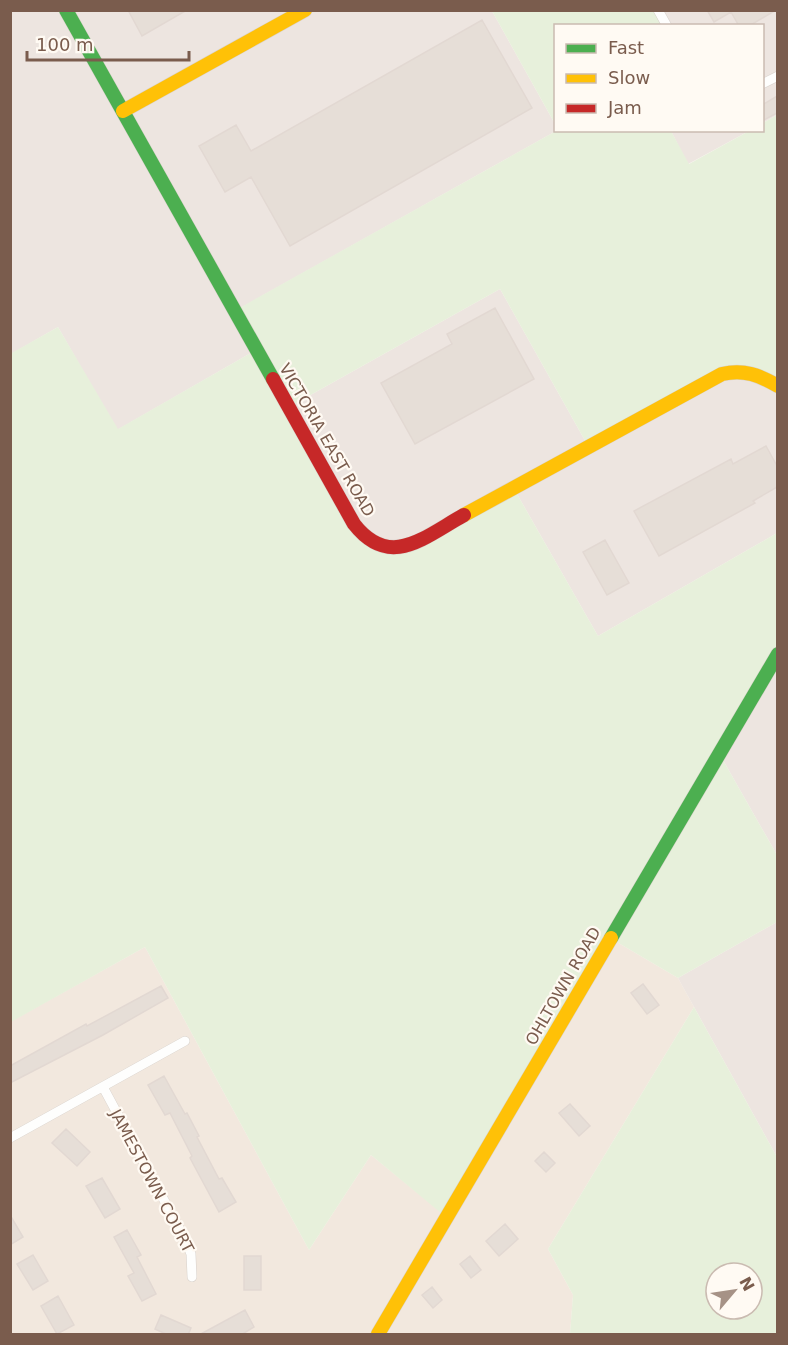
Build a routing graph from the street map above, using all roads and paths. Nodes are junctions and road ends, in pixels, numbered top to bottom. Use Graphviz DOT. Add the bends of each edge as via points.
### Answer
graph roads {
  1 [pos="66,10"];
  2 [pos="305,10"];
  3 [pos="658,10"];
  4 [pos="666,24"];
  5 [pos="123,111"];
  6 [pos="777,386"];
  7 [pos="777,654"];
  8 [pos="185,1041"];
  9 [pos="103,1087"];
  10 [pos="10,1138"];
  11 [pos="192,1277"];
  12 [pos="378,1335"];
  1 -- 5 [label="street, VICTORIA EAST ROAD"];
  2 -- 5 [label="street"];
  3 -- 4 [label="street"];
  5 -- 6 [label="street, VICTORIA EAST ROAD" via="354,524 377,546 397,548 413,543 722,374 755,373"];
  7 -- 12 [label="street, OHLTOWN ROAD"];
  8 -- 9 [label="street"];
  9 -- 10 [label="street"];
  9 -- 11 [label="street, JAMESTOWN COURT" via="186,1239 193,1263"];
}
